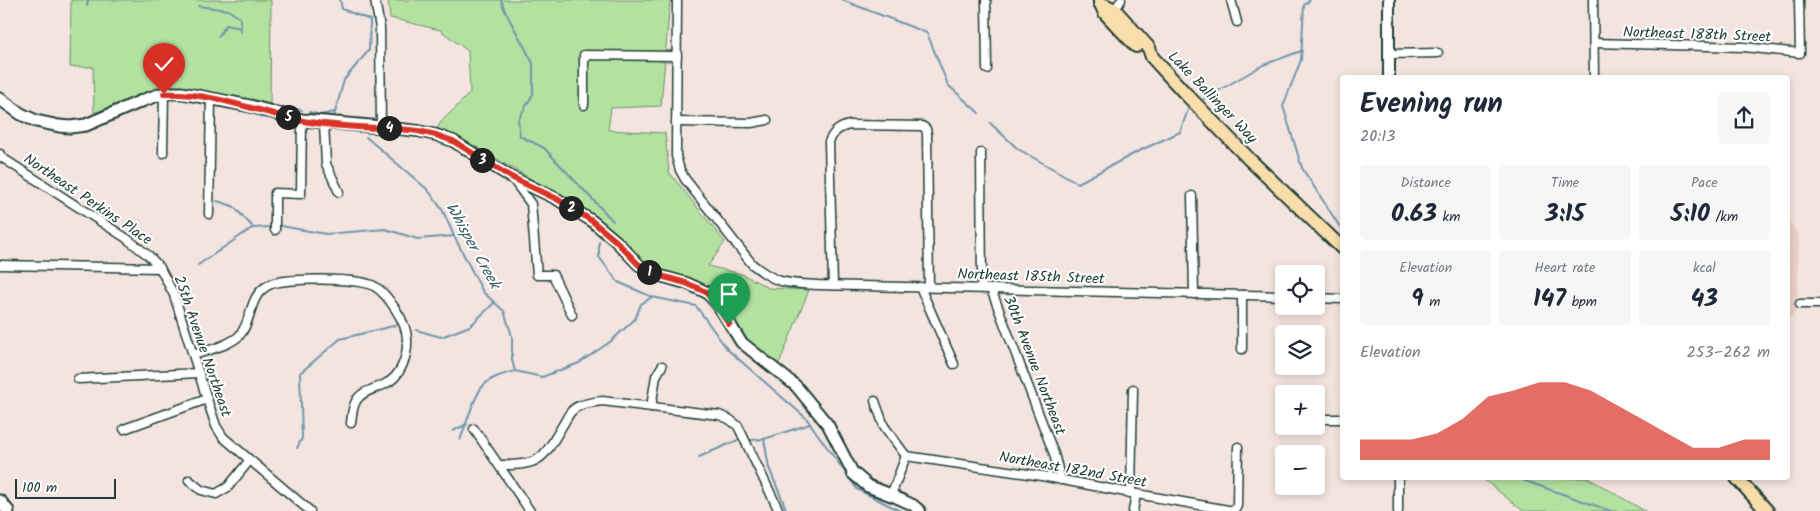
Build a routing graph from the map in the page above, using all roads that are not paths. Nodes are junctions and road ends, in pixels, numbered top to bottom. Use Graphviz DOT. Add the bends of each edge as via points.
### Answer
graph roads {
  1 [pos="375,0"];
  2 [pos="677,0"];
  3 [pos="986,0"];
  4 [pos="1231,0"];
  5 [pos="1389,0"];
  6 [pos="1593,0"];
  7 [pos="1799,0"];
  8 [pos="1099,2"];
  9 [pos="1118,5"];
  10 [pos="1238,22"];
  11 [pos="1594,43"];
  12 [pos="1438,52"];
  13 [pos="1389,54"];
  14 [pos="677,56"];
  15 [pos="1152,57"];
  16 [pos="987,69"];
  17 [pos="1389,75"];
  18 [pos="1594,75"];
  19 [pos="164,94"];
  20 [pos="211,98"];
  21 [pos="0,99"];
  22 [pos="584,105"];
  23 [pos="302,120"];
  24 [pos="767,120"];
  25 [pos="676,122"];
  26 [pos="324,124"];
  27 [pos="381,127"];
  28 [pos="163,153"];
  29 [pos="981,153"];
  30 [pos="0,156"];
  31 [pos="511,177"];
  32 [pos="340,192"];
  33 [pos="1192,196"];
  34 [pos="209,214"];
  35 [pos="276,230"];
  36 [pos="1340,246"];
  37 [pos="0,265"];
  38 [pos="160,268"];
  39 [pos="833,285"];
  40 [pos="920,287"];
  41 [pos="929,287"];
  42 [pos="982,288"];
  43 [pos="991,289"];
  44 [pos="1194,294"];
  45 [pos="1242,295"];
  46 [pos="1275,296"];
  47 [pos="1325,298"];
  48 [pos="1340,299"];
  49 [pos="1800,304"];
  50 [pos="1820,304"];
  51 [pos="572,315"];
  52 [pos="1242,349"];
  53 [pos="194,355"];
  54 [pos="954,364"];
  55 [pos="662,366"];
  56 [pos="199,374"];
  57 [pos="78,379"];
  58 [pos="1133,389"];
  59 [pos="207,399"];
  60 [pos="875,401"];
  61 [pos="651,407"];
  62 [pos="1325,419"];
  63 [pos="1340,419"];
  64 [pos="351,423"];
  65 [pos="124,429"];
  66 [pos="474,429"];
  67 [pos="1238,446"];
  68 [pos="906,456"];
  69 [pos="249,461"];
  70 [pos="499,465"];
  71 [pos="853,473"];
  72 [pos="189,480"];
  73 [pos="1061,480"];
  74 [pos="1398,480"];
  75 [pos="1739,480"];
  76 [pos="891,494"];
  77 [pos="1134,494"];
  78 [pos="0,501"];
  79 [pos="305,509"];
  80 [pos="778,509"];
  81 [pos="8,511"];
  82 [pos="530,511"];
  83 [pos="920,511"];
  84 [pos="1133,511"];
  85 [pos="1234,511"];
  86 [pos="1398,511"];
  87 [pos="1767,511"];
  1 -- 27 [label="street" via="380,28"];
  2 -- 14 [label="street"];
  3 -- 16 [label="street"];
  4 -- 10 [label="street"];
  5 -- 13 [label="street"];
  6 -- 11 [label="street"];
  7 -- 11 [label="street, Northeast 188th Street" via="1800,53 1744,47"];
  8 -- 9 [label="main road, Lake Ballinger Way"];
  8 -- 15 [label="main road, Lake Ballinger Way" via="1105,13 1144,55"];
  9 -- 15 [label="main road, Lake Ballinger Way"];
  11 -- 18 [label="street"];
  12 -- 13 [label="street"];
  13 -- 17 [label="street"];
  14 -- 22 [label="street" via="584,55"];
  14 -- 25 [label="street"];
  15 -- 36 [label="main road, Lake Ballinger Way" via="1250,160"];
  19 -- 20 [label="main road" via="182,93"];
  19 -- 21 [label="main road" via="86,125 70,127 36,121"];
  19 -- 28 [label="street"];
  20 -- 23 [label="main road"];
  20 -- 34 [label="street"];
  23 -- 26 [label="main road"];
  23 -- 35 [label="street" via="302,194 275,193"];
  24 -- 25 [label="street" via="751,123"];
  25 -- 39 [label="street, Northeast 185th Street" via="676,156 684,179 752,264 778,281"];
  26 -- 27 [label="main road"];
  26 -- 32 [label="street" via="326,164"];
  27 -- 31 [label="street" via="436,135 453,141"];
  29 -- 42 [label="street, 30th Avenue Northeast"];
  30 -- 38 [label="street, Northeast Perkins Place" via="126,238"];
  31 -- 51 [label="street" via="531,204 537,275 553,275"];
  31 -- 71 [label="street" via="557,199 592,221 650,273 706,292 741,342 796,386 828,424"];
  33 -- 44 [label="street"];
  37 -- 38 [label="street"];
  38 -- 53 [label="street, 25th Avenue Northeast" via="174,295"];
  39 -- 40 [label="street, Northeast 185th Street"];
  39 -- 41 [label="street" via="829,142 832,135 843,126 850,125 922,126 926,129"];
  40 -- 41 [label="street, Northeast 185th Street"];
  40 -- 54 [label="street"];
  41 -- 42 [label="street, Northeast 185th Street"];
  42 -- 43 [label="street, Northeast 185th Street"];
  43 -- 44 [label="street, Northeast 185th Street"];
  43 -- 73 [label="street, 30th Avenue Northeast"];
  44 -- 45 [label="street, Northeast 185th Street"];
  45 -- 46 [label="street, Northeast 185th Street"];
  45 -- 52 [label="street"];
  47 -- 48 [label="street"];
  49 -- 50 [label="street"];
  53 -- 56 [label="street, 25th Avenue Northeast"];
  53 -- 64 [label="street" via="238,337 245,328 252,303 268,285 280,281 365,282 374,286 398,313 405,328 406,354 395,378 356,399"];
  55 -- 61 [label="street" via="656,376"];
  56 -- 57 [label="street"];
  56 -- 59 [label="street, 25th Avenue Northeast"];
  58 -- 77 [label="street"];
  59 -- 65 [label="street"];
  59 -- 69 [label="street, 25th Avenue Northeast" via="223,437"];
  60 -- 68 [label="street" via="884,426"];
  61 -- 70 [label="street" via="602,401 578,406 570,412 546,453 538,460 520,465"];
  61 -- 80 [label="street" via="719,415 738,426"];
  62 -- 63 [label="street"];
  66 -- 70 [label="street"];
  67 -- 85 [label="street" via="1237,506"];
  68 -- 73 [label="street, Northeast 182nd Street"];
  68 -- 76 [label="street"];
  69 -- 72 [label="street" via="228,487 216,494 201,490"];
  69 -- 79 [label="street, 25th Avenue Northeast"];
  70 -- 82 [label="street"];
  71 -- 76 [label="main road" via="868,486"];
  73 -- 77 [label="street, Northeast 182nd Street"];
  74 -- 86 [label="street"];
  75 -- 87 [label="main road"];
  76 -- 83 [label="street"];
  77 -- 84 [label="street"];
  77 -- 85 [label="street, Northeast 182nd Street"];
  78 -- 81 [label="main road"];
}
